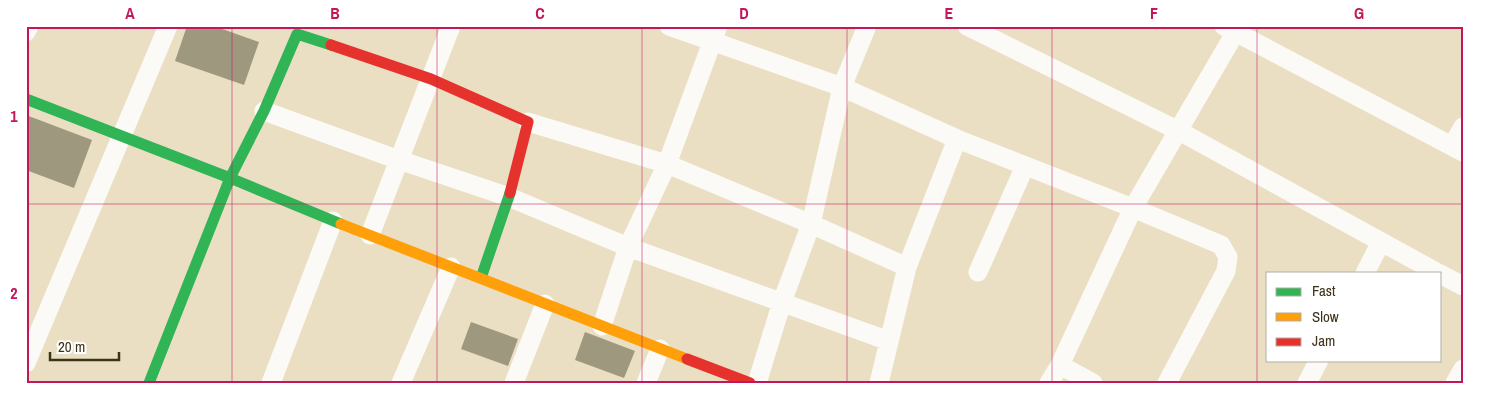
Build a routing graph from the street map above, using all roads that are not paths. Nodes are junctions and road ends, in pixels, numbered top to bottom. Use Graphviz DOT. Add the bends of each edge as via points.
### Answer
graph roads {
  1 [pos="29,26"];
  2 [pos="168,26"];
  3 [pos="451,26"];
  4 [pos="669,26"];
  5 [pos="867,26"];
  6 [pos="967,26"];
  7 [pos="299,30"];
  8 [pos="1230,30"];
  9 [pos="26,32"];
  10 [pos="715,34"];
  11 [pos="431,79"];
  12 [pos="842,88"];
  13 [pos="26,99"];
  14 [pos="264,111"];
  15 [pos="528,122"];
  16 [pos="1463,127"];
  17 [pos="1179,131"];
  18 [pos="122,136"];
  19 [pos="957,139"];
  20 [pos="1458,149"];
  21 [pos="399,160"];
  22 [pos="667,164"];
  23 [pos="1025,166"];
  24 [pos="230,178"];
  25 [pos="509,197"];
  26 [pos="1133,208"];
  27 [pos="333,221"];
  28 [pos="811,224"];
  29 [pos="370,235"];
  30 [pos="1381,242"];
  31 [pos="628,247"];
  32 [pos="451,267"];
  33 [pos="907,267"];
  34 [pos="978,272"];
  35 [pos="1366,272"];
  36 [pos="1437,272"];
  37 [pos="1442,275"];
  38 [pos="481,278"];
  39 [pos="1463,286"];
  40 [pos="782,302"];
  41 [pos="545,304"];
  42 [pos="602,326"];
  43 [pos="889,341"];
  44 [pos="660,349"];
  45 [pos="1318,362"];
  46 [pos="26,363"];
  47 [pos="1060,364"];
  48 [pos="1463,370"];
  49 [pos="148,383"];
  50 [pos="271,383"];
  51 [pos="401,383"];
  52 [pos="514,383"];
  53 [pos="646,383"];
  54 [pos="750,383"];
  55 [pos="757,383"];
  56 [pos="879,383"];
  57 [pos="1049,383"];
  58 [pos="1093,383"];
  59 [pos="1167,383"];
  60 [pos="1307,383"];
  61 [pos="1455,383"];
  1 -- 9 [label="street"];
  2 -- 18 [label="street"];
  3 -- 11 [label="street"];
  4 -- 10 [label="street"];
  5 -- 12 [label="street"];
  6 -- 17 [label="street"];
  7 -- 11 [label="street"];
  7 -- 14 [label="street"];
  8 -- 17 [label="street"];
  8 -- 20 [label="street"];
  10 -- 12 [label="street"];
  10 -- 22 [label="street"];
  11 -- 15 [label="street"];
  11 -- 21 [label="street"];
  12 -- 19 [label="street"];
  12 -- 28 [label="street"];
  13 -- 18 [label="street"];
  14 -- 21 [label="street"];
  14 -- 24 [label="street"];
  15 -- 22 [label="street"];
  15 -- 25 [label="street"];
  16 -- 20 [label="street"];
  17 -- 26 [label="street"];
  17 -- 30 [label="street"];
  18 -- 24 [label="street"];
  18 -- 46 [label="street"];
  19 -- 23 [label="street"];
  19 -- 33 [label="street"];
  21 -- 25 [label="street"];
  21 -- 29 [label="street"];
  22 -- 28 [label="street"];
  22 -- 31 [label="street"];
  23 -- 26 [label="street"];
  23 -- 34 [label="street"];
  24 -- 27 [label="street"];
  24 -- 49 [label="street"];
  25 -- 31 [label="street"];
  25 -- 38 [label="street"];
  26 -- 47 [label="street"];
  26 -- 59 [label="street" via="1221,246 1228,257 1226,271"];
  27 -- 29 [label="street"];
  27 -- 50 [label="street"];
  28 -- 33 [label="street"];
  28 -- 40 [label="street"];
  29 -- 32 [label="street"];
  30 -- 35 [label="street"];
  30 -- 36 [label="street"];
  31 -- 40 [label="street"];
  31 -- 42 [label="street"];
  32 -- 38 [label="street"];
  32 -- 51 [label="street"];
  33 -- 43 [label="street"];
  37 -- 39 [label="street"];
  38 -- 41 [label="street"];
  40 -- 43 [label="street"];
  40 -- 55 [label="street"];
  41 -- 42 [label="street"];
  41 -- 52 [label="street"];
  42 -- 44 [label="street"];
  43 -- 56 [label="street"];
  44 -- 53 [label="street"];
  44 -- 54 [label="street"];
  45 -- 60 [label="street"];
  47 -- 57 [label="street"];
  47 -- 58 [label="street"];
  48 -- 61 [label="street"];
}
